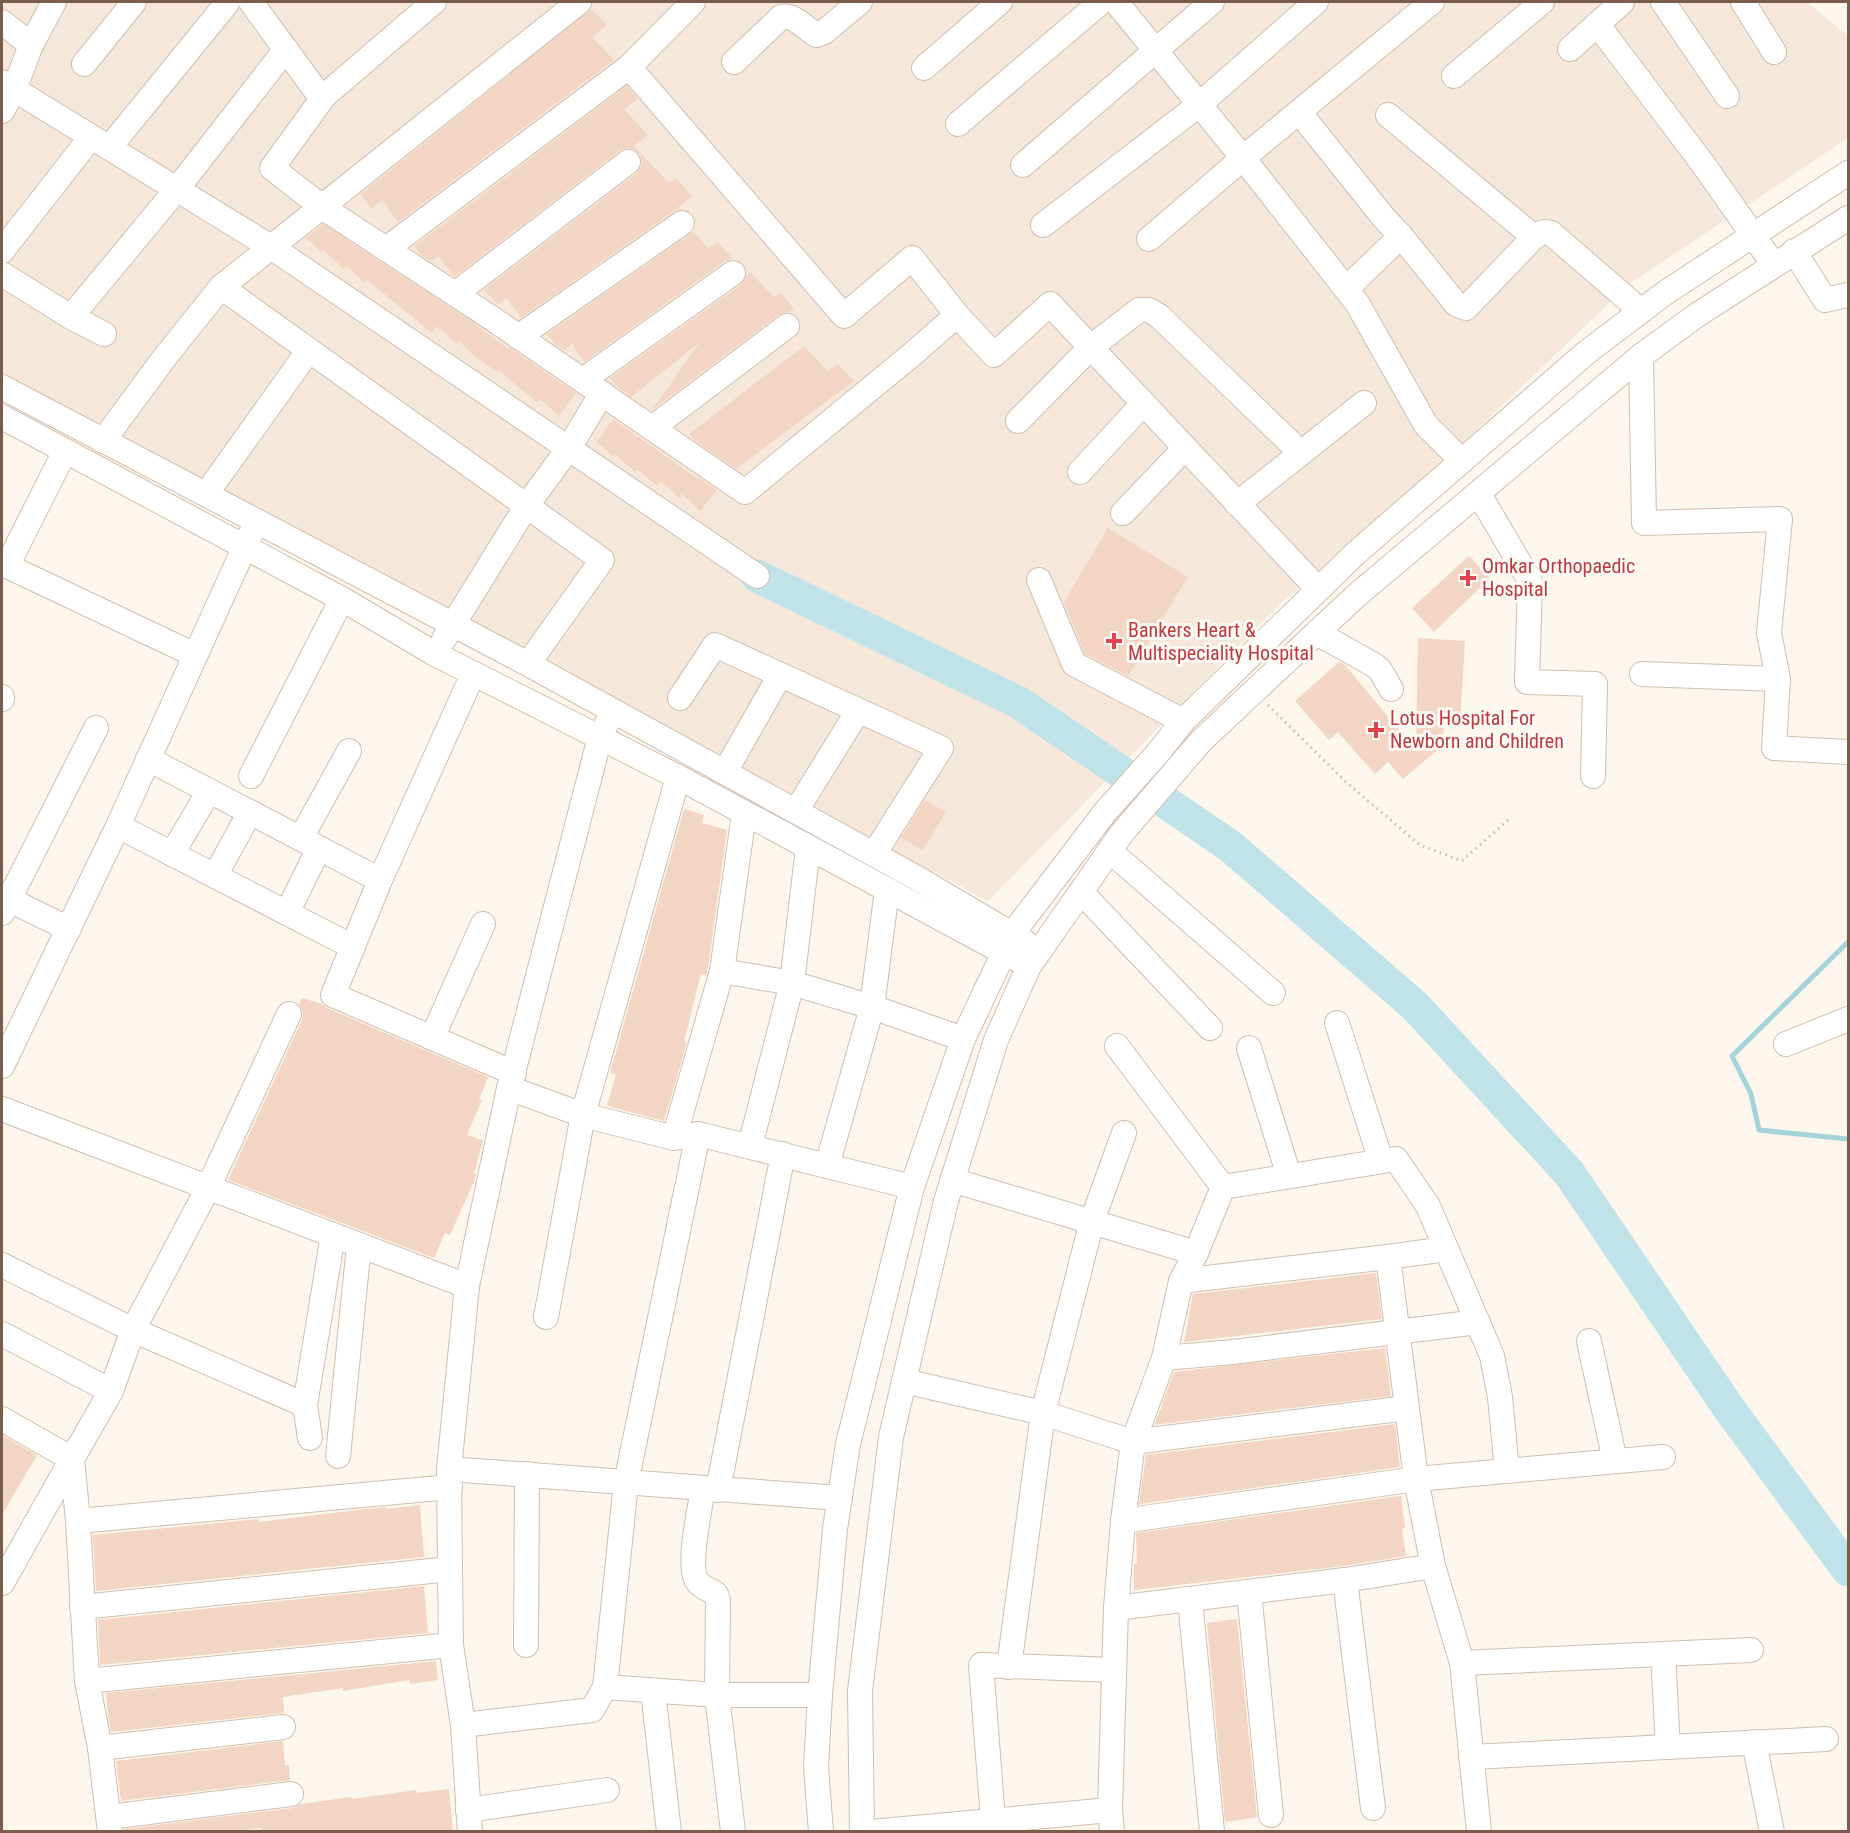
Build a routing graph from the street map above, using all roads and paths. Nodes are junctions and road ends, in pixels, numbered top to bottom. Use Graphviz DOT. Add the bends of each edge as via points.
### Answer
graph roads {
  1 [pos="54,2"];
  2 [pos="134,2"];
  3 [pos="228,2"];
  4 [pos="251,2"];
  5 [pos="579,2"];
  6 [pos="693,2"];
  7 [pos="860,2"];
  8 [pos="1000,2"];
  9 [pos="1101,2"];
  10 [pos="1212,2"];
  11 [pos="1316,2"];
  12 [pos="1432,2"];
  13 [pos="1542,2"];
  14 [pos="1622,2"];
  15 [pos="1663,2"];
  16 [pos="1743,2"];
  17 [pos="428,3"];
  18 [pos="1128,6"];
  19 [pos="2,22"];
  20 [pos="1597,24"];
  21 [pos="31,45"];
  22 [pos="286,49"];
  23 [pos="1155,49"];
  24 [pos="1570,49"];
  25 [pos="1774,52"];
  26 [pos="734,62"];
  27 [pos="84,64"];
  28 [pos="629,67"];
  29 [pos="924,68"];
  30 [pos="1454,76"];
  31 [pos="8,86"];
  32 [pos="1727,96"];
  33 [pos="322,98"];
  34 [pos="1200,104"];
  35 [pos="2,111"];
  36 [pos="1299,111"];
  37 [pos="1388,115"];
  38 [pos="957,124"];
  39 [pos="100,142"];
  40 [pos="1243,158"];
  41 [pos="628,162"];
  42 [pos="1023,165"];
  43 [pos="1848,173"];
  44 [pos="177,189"];
  45 [pos="321,207"];
  46 [pos="1848,218"];
  47 [pos="682,223"];
  48 [pos="1043,225"];
  49 [pos="1752,235"];
  50 [pos="1401,236"];
  51 [pos="1534,237"];
  52 [pos="1149,239"];
  53 [pos="271,247"];
  54 [pos="386,249"];
  55 [pos="2,251"];
  56 [pos="1794,251"];
  57 [pos="1774,265"];
  58 [pos="733,273"];
  59 [pos="2,274"];
  60 [pos="221,287"];
  61 [pos="1346,289"];
  62 [pos="455,294"];
  63 [pos="1848,295"];
  64 [pos="1641,311"];
  65 [pos="957,315"];
  66 [pos="71,317"];
  67 [pos="787,326"];
  68 [pos="104,334"];
  69 [pos="518,337"];
  70 [pos="1091,347"];
  71 [pos="309,350"];
  72 [pos="1641,356"];
  73 [pos="2,387"];
  74 [pos="592,387"];
  75 [pos="1364,403"];
  76 [pos="1143,404"];
  77 [pos="2,419"];
  78 [pos="1018,421"];
  79 [pos="652,428"];
  80 [pos="103,441"];
  81 [pos="568,448"];
  82 [pos="1185,448"];
  83 [pos="65,451"];
  84 [pos="1301,453"];
  85 [pos="1462,461"];
  86 [pos="1080,471"];
  87 [pos="214,483"];
  88 [pos="1479,494"];
  89 [pos="1237,504"];
  90 [pos="527,505"];
  91 [pos="1123,513"];
  92 [pos="256,522"];
  93 [pos="244,546"];
  94 [pos="757,576"];
  95 [pos="1039,580"];
  96 [pos="1318,589"];
  97 [pos="342,598"];
  98 [pos="453,625"];
  99 [pos="1317,633"];
  100 [pos="435,654"];
  101 [pos="195,655"];
  102 [pos="528,664"];
  103 [pos="473,674"];
  104 [pos="1642,674"];
  105 [pos="780,675"];
  106 [pos="1778,679"];
  107 [pos="1391,689"];
  108 [pos="1254,691"];
  109 [pos="680,698"];
  110 [pos="614,711"];
  111 [pos="858,711"];
  112 [pos="1183,721"];
  113 [pos="96,728"];
  114 [pos="600,737"];
  115 [pos="349,751"];
  116 [pos="1848,752"];
  117 [pos="148,759"];
  118 [pos="725,772"];
  119 [pos="251,776"];
  120 [pos="1593,776"];
  121 [pos="678,777"];
  122 [pos="209,790"];
  123 [pos="250,812"];
  124 [pos="796,812"];
  125 [pos="744,814"];
  126 [pos="1509,819"];
  127 [pos="118,826"];
  128 [pos="1116,842"];
  129 [pos="310,843"];
  130 [pos="808,848"];
  131 [pos="172,854"];
  132 [pos="874,854"];
  133 [pos="215,876"];
  134 [pos="380,880"];
  135 [pos="887,890"];
  136 [pos="1082,893"];
  137 [pos="4,903"];
  138 [pos="287,914"];
  139 [pos="483,924"];
  140 [pos="69,929"];
  141 [pos="1008,943"];
  142 [pos="352,947"];
  143 [pos="1034,959"];
  144 [pos="722,970"];
  145 [pos="792,983"];
  146 [pos="1273,993"];
  147 [pos="872,1007"];
  148 [pos="289,1014"];
  149 [pos="1848,1019"];
  150 [pos="1337,1023"];
  151 [pos="1210,1028"];
  152 [pos="432,1038"];
  153 [pos="963,1039"];
  154 [pos="1786,1044"];
  155 [pos="1117,1046"];
  156 [pos="1249,1048"];
  157 [pos="2,1066"];
  158 [pos="511,1081"];
  159 [pos="2,1109"];
  160 [pos="583,1115"];
  161 [pos="1124,1133"];
  162 [pos="698,1134"];
  163 [pos="674,1138"];
  164 [pos="750,1146"];
  165 [pos="783,1154"];
  166 [pos="1381,1161"];
  167 [pos="827,1166"];
  168 [pos="1288,1176"];
  169 [pos="952,1179"];
  170 [pos="912,1187"];
  171 [pos="1223,1187"];
  172 [pos="208,1188"];
  173 [pos="1092,1221"];
  174 [pos="333,1235"];
  175 [pos="359,1245"];
  176 [pos="1446,1249"];
  177 [pos="1196,1253"];
  178 [pos="1388,1257"];
  179 [pos="2,1264"];
  180 [pos="1181,1281"];
  181 [pos="467,1286"];
  182 [pos="546,1317"];
  183 [pos="1478,1322"];
  184 [pos="133,1330"];
  185 [pos="1397,1332"];
  186 [pos="2,1334"];
  187 [pos="1589,1341"];
  188 [pos="1164,1358"];
  189 [pos="904,1381"];
  190 [pos="111,1391"];
  191 [pos="305,1405"];
  192 [pos="1407,1408"];
  193 [pos="1043,1413"];
  194 [pos="2,1419"];
  195 [pos="310,1438"];
  196 [pos="1133,1442"];
  197 [pos="338,1456"];
  198 [pos="1663,1456"];
  199 [pos="72,1459"];
  200 [pos="1615,1461"];
  201 [pos="1507,1471"];
  202 [pos="527,1474"];
  203 [pos="450,1478"];
  204 [pos="1416,1479"];
  205 [pos="626,1483"];
  206 [pos="710,1489"];
  207 [pos="840,1498"];
  208 [pos="78,1521"];
  209 [pos="1123,1521"];
  210 [pos="1433,1566"];
  211 [pos="450,1569"];
  212 [pos="1345,1580"];
  213 [pos="2,1583"];
  214 [pos="1249,1592"];
  215 [pos="1190,1599"];
  216 [pos="82,1607"];
  217 [pos="1116,1608"];
  218 [pos="451,1645"];
  219 [pos="526,1645"];
  220 [pos="1751,1650"];
  221 [pos="1663,1654"];
  222 [pos="1461,1663"];
  223 [pos="1009,1667"];
  224 [pos="1114,1670"];
  225 [pos="87,1681"];
  226 [pos="605,1687"];
  227 [pos="653,1691"];
  228 [pos="717,1695"];
  229 [pos="820,1695"];
  230 [pos="463,1725"];
  231 [pos="283,1727"];
  232 [pos="1826,1739"];
  233 [pos="1754,1742"];
  234 [pos="1668,1747"];
  235 [pos="100,1748"];
  236 [pos="1471,1757"];
  237 [pos="607,1790"];
  238 [pos="291,1794"];
  239 [pos="1373,1808"];
  240 [pos="1270,1815"];
  241 [pos="993,1820"];
  242 [pos="469,1821"];
  243 [pos="1111,1821"];
  244 [pos="109,1824"];
  245 [pos="669,1832"];
  246 [pos="733,1832"];
  247 [pos="820,1832"];
  248 [pos="862,1832"];
  249 [pos="871,1832"];
  250 [pos="1212,1832"];
  251 [pos="1479,1832"];
  252 [pos="1772,1832"];
  1 -- 21 [label="street"];
  2 -- 27 [label="street"];
  3 -- 39 [label="street"];
  4 -- 22 [label="street"];
  5 -- 45 [label="street"];
  6 -- 28 [label="street"];
  7 -- 26 [label="street" via="816,35 793,18 780,17"];
  8 -- 29 [label="street"];
  9 -- 38 [label="street"];
  10 -- 23 [label="street"];
  11 -- 34 [label="street"];
  12 -- 36 [label="street"];
  13 -- 30 [label="street"];
  14 -- 20 [label="street"];
  15 -- 32 [label="street"];
  16 -- 25 [label="street"];
  17 -- 33 [label="street"];
  18 -- 23 [label="street"];
  19 -- 21 [label="street"];
  20 -- 24 [label="street"];
  20 -- 49 [label="street"];
  21 -- 31 [label="street"];
  22 -- 33 [label="street"];
  22 -- 44 [label="street"];
  23 -- 34 [label="street"];
  23 -- 42 [label="street"];
  28 -- 54 [label="street"];
  28 -- 65 [label="street" via="844,316 912,258"];
  31 -- 35 [label="street"];
  31 -- 39 [label="street"];
  33 -- 45 [label="street" via="272,168"];
  34 -- 40 [label="street"];
  34 -- 48 [label="street"];
  36 -- 40 [label="street"];
  36 -- 50 [label="street"];
  37 -- 51 [label="street"];
  39 -- 44 [label="street"];
  39 -- 55 [label="street"];
  40 -- 52 [label="street"];
  40 -- 61 [label="street"];
  41 -- 62 [label="street"];
  43 -- 49 [label="street"];
  44 -- 53 [label="street"];
  44 -- 66 [label="street"];
  45 -- 53 [label="street"];
  45 -- 54 [label="street"];
  46 -- 56 [label="street"];
  47 -- 69 [label="street"];
  49 -- 57 [label="street"];
  49 -- 64 [label="street"];
  50 -- 51 [label="street" via="1456,304 1466,308"];
  50 -- 61 [label="street"];
  51 -- 64 [label="street" via="1551,233"];
  53 -- 60 [label="street"];
  53 -- 81 [label="street"];
  54 -- 62 [label="street"];
  56 -- 57 [label="street"];
  56 -- 63 [label="street" via="1825,300"];
  57 -- 72 [label="street"];
  58 -- 74 [label="street"];
  59 -- 66 [label="street"];
  60 -- 71 [label="street"];
  60 -- 80 [label="street"];
  61 -- 85 [label="street" via="1426,425"];
  62 -- 69 [label="street"];
  64 -- 85 [label="street" via="1587,352"];
  65 -- 70 [label="street" via="994,356 1050,304"];
  65 -- 79 [label="street" via="745,492"];
  66 -- 68 [label="street"];
  67 -- 79 [label="street"];
  69 -- 74 [label="street"];
  70 -- 76 [label="street"];
  70 -- 78 [label="street"];
  70 -- 84 [label="street" via="1140,310 1149,310"];
  71 -- 87 [label="street"];
  71 -- 90 [label="street"];
  72 -- 88 [label="street"];
  72 -- 106 [label="street" via="1644,523 1780,519 1769,633"];
  73 -- 80 [label="street"];
  74 -- 79 [label="street"];
  74 -- 81 [label="street"];
  75 -- 84 [label="street"];
  76 -- 82 [label="street"];
  76 -- 86 [label="street"];
  77 -- 83 [label="street"];
  80 -- 92 [label="street"];
  81 -- 90 [label="street"];
  81 -- 94 [label="street"];
  82 -- 89 [label="street"];
  82 -- 91 [label="street"];
  83 -- 93 [label="street"];
  83 -- 101 [label="street" via="7,567"];
  84 -- 89 [label="street"];
  85 -- 96 [label="street"];
  88 -- 99 [label="street"];
  88 -- 120 [label="street" via="1530,581 1527,682 1595,684"];
  89 -- 96 [label="street"];
  90 -- 98 [label="street"];
  90 -- 102 [label="street" via="602,560"];
  92 -- 93 [label="street"];
  92 -- 98 [label="street"];
  93 -- 97 [label="street"];
  93 -- 101 [label="street"];
  95 -- 112 [label="street" via="1074,664"];
  96 -- 112 [label="street"];
  97 -- 100 [label="street"];
  97 -- 119 [label="street"];
  98 -- 100 [label="street"];
  98 -- 102 [label="street"];
  99 -- 107 [label="street" via="1374,665"];
  99 -- 108 [label="street"];
  100 -- 103 [label="street"];
  101 -- 117 [label="street"];
  102 -- 110 [label="street"];
  103 -- 114 [label="street"];
  103 -- 134 [label="street"];
  104 -- 106 [label="street"];
  105 -- 109 [label="street" via="715,645"];
  105 -- 111 [label="street"];
  105 -- 118 [label="street"];
  106 -- 116 [label="street" via="1774,748"];
  108 -- 126 [label="path" via="1347,783 1420,845 1462,861"];
  108 -- 128 [label="street" via="1201,741"];
  110 -- 114 [label="street"];
  110 -- 118 [label="street"];
  111 -- 124 [label="street"];
  111 -- 132 [label="street" via="941,748"];
  112 -- 141 [label="street" via="1106,812"];
  113 -- 137 [label="street"];
  114 -- 121 [label="street"];
  114 -- 158 [label="street"];
  115 -- 129 [label="street"];
  117 -- 122 [label="street"];
  117 -- 127 [label="street"];
  118 -- 124 [label="street"];
  121 -- 125 [label="street"];
  121 -- 160 [label="street"];
  122 -- 123 [label="street"];
  122 -- 131 [label="street"];
  123 -- 129 [label="street"];
  123 -- 133 [label="street"];
  124 -- 132 [label="street"];
  125 -- 130 [label="street"];
  125 -- 144 [label="street"];
  127 -- 131 [label="street"];
  127 -- 140 [label="street"];
  128 -- 136 [label="street"];
  128 -- 146 [label="street"];
  129 -- 134 [label="street"];
  129 -- 138 [label="street"];
  130 -- 135 [label="street"];
  130 -- 145 [label="street"];
  131 -- 133 [label="street"];
  132 -- 141 [label="street"];
  133 -- 138 [label="street"];
  134 -- 142 [label="street"];
  135 -- 141 [label="street"];
  135 -- 147 [label="street"];
  136 -- 143 [label="street"];
  136 -- 151 [label="street"];
  137 -- 140 [label="street"];
  138 -- 142 [label="street"];
  139 -- 152 [label="street"];
  140 -- 157 [label="street"];
  141 -- 143 [label="street"];
  141 -- 153 [label="street"];
  142 -- 152 [label="street" via="333,994"];
  143 -- 169 [label="street" via="996,1040"];
  144 -- 145 [label="street"];
  144 -- 163 [label="street"];
  145 -- 147 [label="street"];
  145 -- 164 [label="street"];
  147 -- 153 [label="street"];
  147 -- 167 [label="street"];
  148 -- 172 [label="street"];
  149 -- 154 [label="street"];
  150 -- 166 [label="street"];
  152 -- 158 [label="street"];
  153 -- 170 [label="street"];
  155 -- 171 [label="street"];
  156 -- 168 [label="street"];
  158 -- 160 [label="street"];
  158 -- 181 [label="street"];
  159 -- 172 [label="street"];
  160 -- 163 [label="street"];
  160 -- 182 [label="street"];
  161 -- 173 [label="street"];
  162 -- 163 [label="street"];
  162 -- 164 [label="street"];
  162 -- 205 [label="street"];
  164 -- 165 [label="street"];
  165 -- 167 [label="street"];
  165 -- 206 [label="street"];
  166 -- 168 [label="street"];
  166 -- 176 [label="street" via="1396,1159 1428,1206"];
  167 -- 170 [label="street"];
  168 -- 171 [label="street"];
  169 -- 173 [label="street"];
  169 -- 189 [label="street"];
  170 -- 207 [label="street" via="848,1444"];
  171 -- 177 [label="street"];
  172 -- 174 [label="street"];
  172 -- 184 [label="street"];
  173 -- 177 [label="street"];
  173 -- 193 [label="street"];
  174 -- 175 [label="street"];
  174 -- 191 [label="street"];
  175 -- 181 [label="street"];
  175 -- 197 [label="street"];
  176 -- 178 [label="street"];
  176 -- 183 [label="street"];
  177 -- 180 [label="street"];
  178 -- 180 [label="street"];
  178 -- 185 [label="street"];
  179 -- 184 [label="street"];
  180 -- 188 [label="street"];
  181 -- 203 [label="street"];
  183 -- 185 [label="street"];
  183 -- 201 [label="street" via="1496,1376"];
  184 -- 190 [label="street"];
  184 -- 191 [label="street"];
  185 -- 188 [label="street"];
  185 -- 192 [label="street"];
  186 -- 190 [label="street"];
  187 -- 200 [label="street"];
  188 -- 196 [label="street"];
  189 -- 193 [label="street"];
  189 -- 248 [label="street" via="891,1437 860,1691"];
  190 -- 199 [label="street"];
  191 -- 195 [label="street"];
  192 -- 196 [label="street"];
  192 -- 204 [label="street"];
  193 -- 196 [label="street"];
  193 -- 223 [label="street"];
  194 -- 199 [label="street"];
  196 -- 209 [label="street"];
  198 -- 200 [label="street"];
  199 -- 208 [label="street"];
  199 -- 213 [label="street"];
  200 -- 201 [label="street"];
  201 -- 204 [label="street"];
  202 -- 203 [label="street"];
  202 -- 205 [label="street"];
  202 -- 219 [label="street"];
  203 -- 208 [label="street"];
  203 -- 211 [label="street"];
  204 -- 209 [label="street"];
  204 -- 210 [label="street"];
  205 -- 206 [label="street"];
  205 -- 226 [label="street"];
  206 -- 207 [label="street"];
  206 -- 228 [label="street" via="693,1563 698,1584 716,1594 718,1600"];
  207 -- 229 [label="street"];
  208 -- 216 [label="street"];
  209 -- 217 [label="street"];
  210 -- 212 [label="street"];
  210 -- 222 [label="street"];
  211 -- 216 [label="street"];
  211 -- 218 [label="street"];
  212 -- 214 [label="street"];
  212 -- 239 [label="street"];
  214 -- 215 [label="street"];
  214 -- 240 [label="street"];
  215 -- 217 [label="street"];
  215 -- 250 [label="street"];
  216 -- 225 [label="street"];
  217 -- 224 [label="street"];
  218 -- 225 [label="street"];
  218 -- 230 [label="street"];
  220 -- 221 [label="street"];
  221 -- 222 [label="street"];
  221 -- 234 [label="street"];
  222 -- 236 [label="street"];
  223 -- 224 [label="street"];
  223 -- 241 [label="street" via="981,1665"];
  224 -- 243 [label="street"];
  225 -- 235 [label="street"];
  226 -- 227 [label="street"];
  226 -- 230 [label="street" via="591,1710"];
  227 -- 228 [label="street"];
  227 -- 245 [label="street"];
  228 -- 229 [label="street"];
  228 -- 246 [label="street"];
  229 -- 247 [label="street" via="816,1767"];
  230 -- 242 [label="street"];
  231 -- 235 [label="street"];
  232 -- 233 [label="street"];
  233 -- 234 [label="street"];
  233 -- 252 [label="street"];
  234 -- 236 [label="street"];
  235 -- 244 [label="street"];
  236 -- 251 [label="street"];
  237 -- 242 [label="street"];
  238 -- 244 [label="street"];
  241 -- 243 [label="street"];
  241 -- 249 [label="street"];
}
